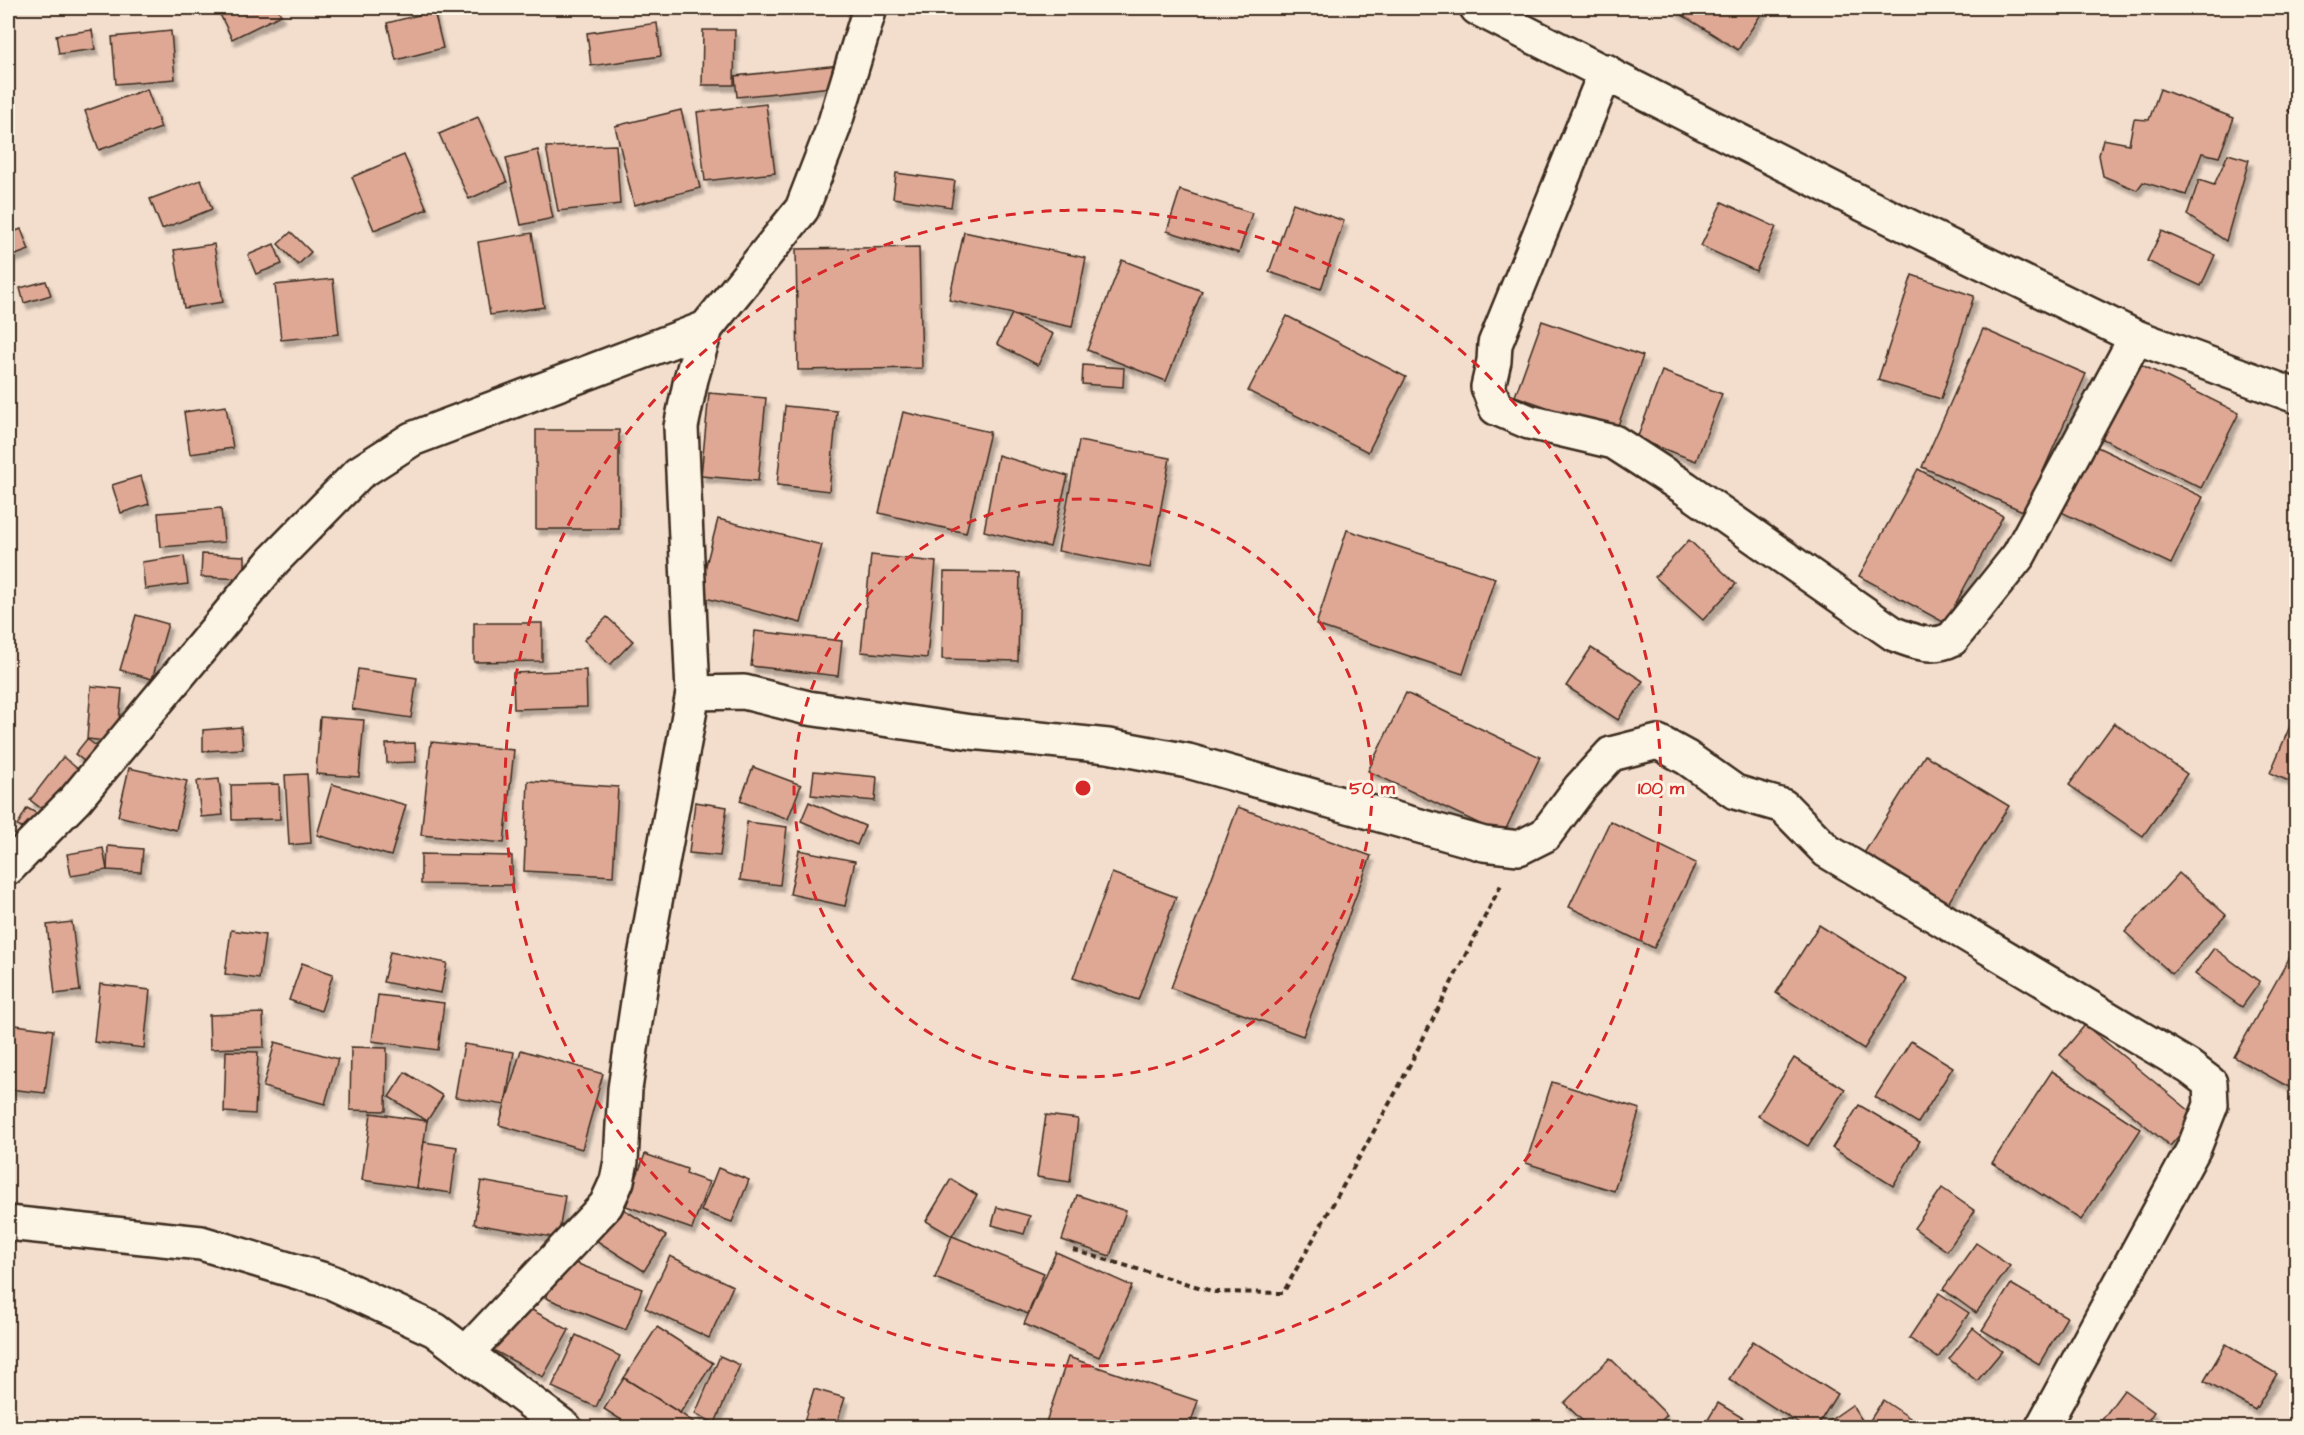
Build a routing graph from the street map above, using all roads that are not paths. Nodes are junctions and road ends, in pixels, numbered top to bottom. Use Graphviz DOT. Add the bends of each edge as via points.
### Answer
graph roads {
  1 [pos="870,8"];
  2 [pos="1477,8"];
  3 [pos="1606,71"];
  4 [pos="706,328"];
  5 [pos="2136,337"];
  6 [pos="2296,396"];
  7 [pos="693,693"];
  8 [pos="8,868"];
  9 [pos="8,1223"];
  10 [pos="466,1353"];
  11 [pos="565,1428"];
  12 [pos="2042,1428"];
  1 -- 4 [label="street" via="833,129 802,209"];
  2 -- 3 [label="street"];
  3 -- 5 [label="street" via="1867,206"];
  3 -- 5 [label="street" via="1496,344 1488,387 1496,408 1530,422 1614,442 1894,634 1918,643 1941,645 1952,639 2019,555"];
  4 -- 7 [label="street" via="681,427"];
  4 -- 8 [label="street" via="412,439 359,473 274,560 75,800"];
  5 -- 6 [label="street"];
  7 -- 10 [label="street" via="644,962 625,1089 617,1181 606,1205"];
  7 -- 12 [label="street" via="744,692 808,708 971,732 1108,746 1188,761 1484,844 1520,848 1545,835 1611,754 1658,742 1735,792 1783,807 1827,851 2210,1083 2211,1105 2194,1148"];
  9 -- 10 [label="street" via="201,1243 331,1282 435,1330"];
  10 -- 11 [label="street"];
}
